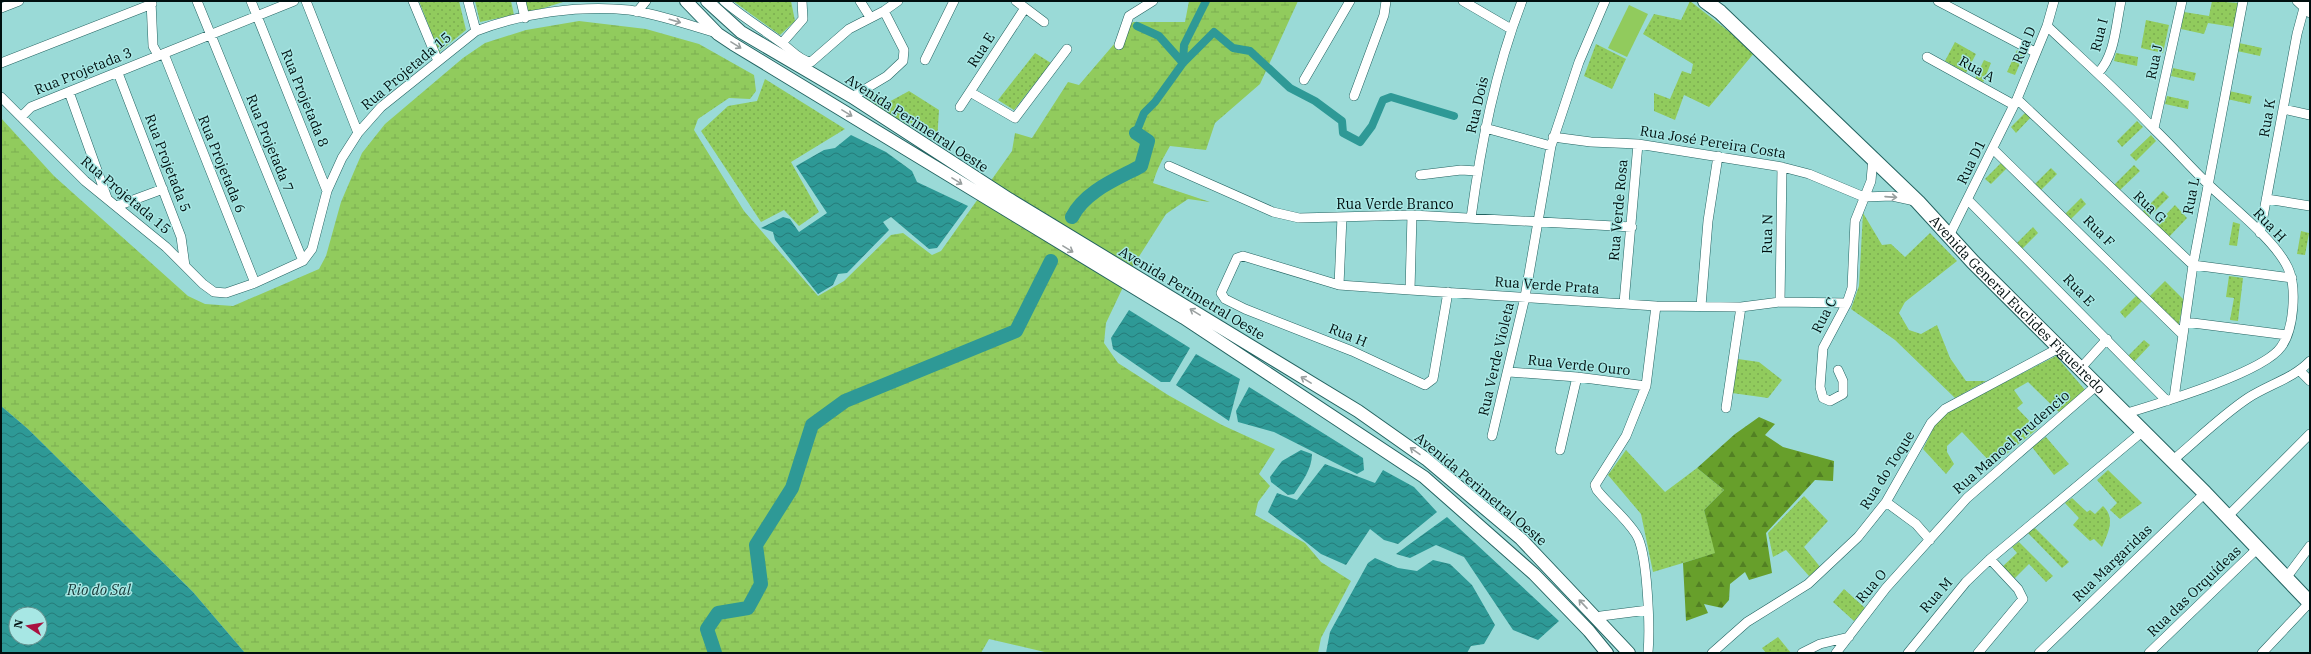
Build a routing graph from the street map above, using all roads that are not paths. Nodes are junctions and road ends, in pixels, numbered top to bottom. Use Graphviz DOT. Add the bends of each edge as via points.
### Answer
graph roads {
  1 [pos="19,1"];
  2 [pos="197,1"];
  3 [pos="251,1"];
  4 [pos="294,1"];
  5 [pos="306,1"];
  6 [pos="413,1"];
  7 [pos="468,1"];
  8 [pos="521,1"];
  9 [pos="627,1"];
  10 [pos="646,1"];
  11 [pos="686,1"];
  12 [pos="706,1"];
  13 [pos="724,1"];
  14 [pos="802,1"];
  15 [pos="860,1"];
  16 [pos="898,1"];
  17 [pos="954,1"];
  18 [pos="1016,1"];
  19 [pos="1153,1"];
  20 [pos="1350,1"];
  21 [pos="1386,1"];
  22 [pos="1463,1"];
  23 [pos="1522,1"];
  24 [pos="1605,1"];
  25 [pos="1705,1"];
  26 [pos="1938,1"];
  27 [pos="2054,1"];
  28 [pos="2121,1"];
  29 [pos="2182,1"];
  30 [pos="2243,1"];
  31 [pos="2297,1"];
  32 [pos="151,3"];
  33 [pos="574,5"];
  34 [pos="1716,7"];
  35 [pos="2308,7"];
  36 [pos="1,8"];
  37 [pos="1025,8"];
  38 [pos="633,11"];
  39 [pos="884,11"];
  40 [pos="257,15"];
  41 [pos="870,17"];
  42 [pos="525,18"];
  43 [pos="1044,22"];
  44 [pos="2047,26"];
  45 [pos="1511,29"];
  46 [pos="476,31"];
  47 [pos="210,34"];
  48 [pos="718,34"];
  49 [pos="782,43"];
  50 [pos="1119,45"];
  51 [pos="1067,49"];
  52 [pos="2035,52"];
  53 [pos="161,55"];
  54 [pos="1927,57"];
  55 [pos="924,60"];
  56 [pos="438,61"];
  57 [pos="1,63"];
  58 [pos="118,73"];
  59 [pos="2098,73"];
  60 [pos="1304,80"];
  61 [pos="69,92"];
  62 [pos="970,92"];
  63 [pos="1354,96"];
  64 [pos="1,97"];
  65 [pos="852,97"];
  66 [pos="2016,102"];
  67 [pos="960,107"];
  68 [pos="2283,109"];
  69 [pos="2310,115"];
  70 [pos="21,117"];
  71 [pos="1485,128"];
  72 [pos="2154,128"];
  73 [pos="358,133"];
  74 [pos="1552,142"];
  75 [pos="1638,144"];
  76 [pos="1993,149"];
  77 [pos="1718,156"];
  78 [pos="1873,157"];
  79 [pos="1169,166"];
  80 [pos="1782,167"];
  81 [pos="1477,171"];
  82 [pos="1420,175"];
  83 [pos="2208,184"];
  84 [pos="163,189"];
  85 [pos="327,191"];
  86 [pos="1864,197"];
  87 [pos="108,198"];
  88 [pos="2266,199"];
  89 [pos="1968,200"];
  90 [pos="1918,202"];
  91 [pos="118,206"];
  92 [pos="2310,206"];
  93 [pos="1412,215"];
  94 [pos="1342,217"];
  95 [pos="1471,218"];
  96 [pos="1538,220"];
  97 [pos="1632,227"];
  98 [pos="2260,233"];
  99 [pos="1949,236"];
  100 [pos="1251,258"];
  101 [pos="303,261"];
  102 [pos="2193,265"];
  103 [pos="185,266"];
  104 [pos="2292,278"];
  105 [pos="255,283"];
  106 [pos="1339,285"];
  107 [pos="1410,290"];
  108 [pos="1448,292"];
  109 [pos="1525,297"];
  110 [pos="1780,302"];
  111 [pos="1624,303"];
  112 [pos="1846,303"];
  113 [pos="1656,306"];
  114 [pos="1701,306"];
  115 [pos="1741,306"];
  116 [pos="2185,322"];
  117 [pos="2183,335"];
  118 [pos="2287,335"];
  119 [pos="2107,340"];
  120 [pos="2059,348"];
  121 [pos="2310,360"];
  122 [pos="1838,370"];
  123 [pos="2079,370"];
  124 [pos="2300,371"];
  125 [pos="1509,372"];
  126 [pos="1577,377"];
  127 [pos="2310,381"];
  128 [pos="1646,386"];
  129 [pos="2096,386"];
  130 [pos="2171,400"];
  131 [pos="1726,408"];
  132 [pos="2124,414"];
  133 [pos="2142,432"];
  134 [pos="2310,434"];
  135 [pos="1492,436"];
  136 [pos="1560,450"];
  137 [pos="2172,461"];
  138 [pos="2204,493"];
  139 [pos="1886,502"];
  140 [pos="2227,517"];
  141 [pos="1930,540"];
  142 [pos="2310,546"];
  143 [pos="2258,548"];
  144 [pos="1990,559"];
  145 [pos="2286,578"];
  146 [pos="2310,603"];
  147 [pos="1648,610"];
  148 [pos="1601,616"];
  149 [pos="1849,637"];
  150 [pos="1607,653"];
  151 [pos="1629,653"];
  152 [pos="1648,653"];
  153 [pos="1712,653"];
  154 [pos="1802,653"];
  155 [pos="1836,653"];
  156 [pos="1908,653"];
  157 [pos="1978,653"];
  158 [pos="2038,653"];
  159 [pos="2149,653"];
  160 [pos="2262,653"];
  1 -- 36 [label="street"];
  2 -- 47 [label="street, Rua Projetada 7"];
  3 -- 40 [label="street, Rua Projetada 8"];
  4 -- 40 [label="street, Rua Projetada 3"];
  5 -- 73 [label="street"];
  6 -- 56 [label="street"];
  7 -- 46 [label="street"];
  8 -- 42 [label="street"];
  9 -- 38 [label="street"];
  10 -- 38 [label="street"];
  11 -- 48 [label="main road, Avenida Perimetral Oeste"];
  12 -- 65 [label="main road, Avenida Perimetral Oeste" via="741,32"];
  13 -- 49 [label="street" via="746,21"];
  14 -- 49 [label="street" via="803,19"];
  15 -- 41 [label="street"];
  16 -- 39 [label="street"];
  17 -- 55 [label="street"];
  18 -- 37 [label="street"];
  19 -- 50 [label="street" via="1129,16"];
  20 -- 60 [label="street"];
  21 -- 63 [label="street" via="1384,15"];
  22 -- 45 [label="street"];
  23 -- 45 [label="street, Rua Dois"];
  24 -- 74 [label="street, Rua Verde Violeta" via="1579,62"];
  25 -- 34 [label="main road, Avenida General Euclides Figueiredo"];
  26 -- 52 [label="street"];
  27 -- 44 [label="street, Rua D"];
  28 -- 59 [label="street, Rua I" via="2105,65"];
  29 -- 72 [label="street, Rua J"];
  30 -- 83 [label="street, Rua L"];
  31 -- 35 [label="street"];
  32 -- 53 [label="street, Rua Projetada 6" via="153,46"];
  32 -- 57 [label="street"];
  33 -- 38 [label="street, Rua Projetada 15"];
  33 -- 42 [label="street, Rua Projetada 15"];
  34 -- 78 [label="main road, Avenida General Euclides Figueiredo"];
  35 -- 68 [label="street, Rua K" via="2297,34"];
  37 -- 43 [label="street"];
  37 -- 62 [label="street, Rua E"];
  38 -- 48 [label="street, Rua Projetada 15, one-way"];
  39 -- 41 [label="street"];
  39 -- 65 [label="street" via="904,50 903,61 887,76"];
  40 -- 47 [label="street, Rua Projetada 3"];
  40 -- 85 [label="street, Rua Projetada 8"];
  41 -- 49 [label="street" via="849,29 811,62 805,62"];
  42 -- 46 [label="street, Rua Projetada 15"];
  44 -- 52 [label="street, Rua D"];
  44 -- 59 [label="street, Rua H"];
  45 -- 71 [label="street, Rua Dois"];
  46 -- 56 [label="street, Rua Projetada 15"];
  47 -- 53 [label="street, Rua Projetada 3"];
  47 -- 101 [label="street, Rua Projetada 7"];
  48 -- 150 [label="main road, Avenida Perimetral Oeste, one-way" via="1184,318 1424,477 1534,574"];
  51 -- 62 [label="street" via="1015,118"];
  52 -- 66 [label="street, Rua D"];
  53 -- 58 [label="street, Rua Projetada 3"];
  53 -- 105 [label="street, Rua Projetada 6"];
  54 -- 66 [label="street, Rua A"];
  56 -- 73 [label="street, Rua Projetada 15" via="382,108"];
  58 -- 61 [label="street, Rua Projetada 3"];
  58 -- 84 [label="street, Rua Projetada 5"];
  59 -- 72 [label="street, Rua H"];
  61 -- 70 [label="street, Rua Projetada 3" via="31,107"];
  61 -- 87 [label="street"];
  62 -- 67 [label="street, Rua E"];
  64 -- 70 [label="street, Rua Projetada 15"];
  151 -- 65 [label="main road, Avenida Perimetral Oeste, one-way" via="1521,539 1426,459 1358,411 1009,199"];
  66 -- 76 [label="street, Rua D1"];
  66 -- 102 [label="street, Rua G"];
  68 -- 69 [label="street"];
  68 -- 88 [label="street, Rua K"];
  70 -- 87 [label="street, Rua Projetada 15" via="85,181"];
  71 -- 74 [label="street"];
  71 -- 81 [label="street, Rua Dois"];
  72 -- 83 [label="street, Rua H"];
  73 -- 85 [label="street, Rua Projetada 15" via="342,158"];
  74 -- 75 [label="street, Rua José Pereira Costa"];
  74 -- 96 [label="street, Rua Verde Violeta"];
  75 -- 77 [label="street, Rua José Pereira Costa"];
  75 -- 97 [label="street, Rua Verde Rosa"];
  76 -- 89 [label="street, Rua D1"];
  76 -- 117 [label="street, Rua F"];
  77 -- 80 [label="street, Rua José Pereira Costa"];
  77 -- 114 [label="street" via="1708,221"];
  78 -- 86 [label="street" via="1872,178"];
  78 -- 90 [label="main road, Avenida General Euclides Figueiredo"];
  79 -- 94 [label="street, Rua Verde Branco" via="1283,216"];
  80 -- 86 [label="street, Rua José Pereira Costa" via="1809,174"];
  80 -- 110 [label="street, Rua N"];
  81 -- 82 [label="street" via="1460,170"];
  81 -- 95 [label="street, Rua Dois"];
  83 -- 98 [label="street, Rua H"];
  83 -- 102 [label="street, Rua L"];
  84 -- 91 [label="street"];
  84 -- 103 [label="street, Rua Projetada 5" via="181,237"];
  85 -- 101 [label="street, Rua Projetada 15" via="312,249"];
  86 -- 90 [label="street, Rua José Pereira Costa, one-way" via="1892,196"];
  86 -- 112 [label="street, Rua C" via="1855,221 1853,280"];
  87 -- 91 [label="street, Rua Projetada 15"];
  88 -- 92 [label="street"];
  88 -- 98 [label="street, Rua K"];
  89 -- 99 [label="street, Rua D1"];
  89 -- 119 [label="street, Rua E"];
  90 -- 99 [label="main road, Avenida General Euclides Figueiredo"];
  91 -- 103 [label="street, Rua Projetada 15"];
  93 -- 94 [label="street, Rua Verde Branco"];
  93 -- 95 [label="street, Rua Verde Branco"];
  93 -- 107 [label="street"];
  94 -- 106 [label="street"];
  95 -- 96 [label="street, Rua Verde Branco"];
  96 -- 97 [label="street, Rua Verde Branco"];
  96 -- 109 [label="street, Rua Verde Violeta"];
  97 -- 111 [label="street, Rua Verde Rosa"];
  98 -- 104 [label="street, Rua H" via="2285,263"];
  99 -- 120 [label="main road, Avenida General Euclides Figueiredo"];
  100 -- 106 [label="street, Rua Verde Prata"];
  100 -- 108 [label="street, Rua H" via="1237,258 1221,291 1225,299 1352,351 1423,385 1429,384 1433,379"];
  101 -- 105 [label="street, Rua Projetada 15"];
  102 -- 104 [label="street"];
  102 -- 116 [label="street, Rua L"];
  103 -- 105 [label="street, Rua Projetada 15" via="214,292 226,293"];
  104 -- 118 [label="street, Rua H" via="2292,305"];
  106 -- 107 [label="street, Rua Verde Prata"];
  107 -- 108 [label="street, Rua Verde Prata"];
  108 -- 109 [label="street, Rua Verde Prata"];
  109 -- 111 [label="street, Rua Verde Prata"];
  109 -- 125 [label="street, Rua Verde Violeta"];
  110 -- 112 [label="street, Rua Verde Prata"];
  110 -- 115 [label="street, Rua Verde Prata"];
  111 -- 113 [label="street, Rua Verde Prata"];
  112 -- 122 [label="street, Rua C" via="1823,348 1820,387 1823,398 1830,401 1843,394"];
  113 -- 114 [label="street, Rua Verde Prata"];
  113 -- 128 [label="street"];
  114 -- 115 [label="street, Rua Verde Prata"];
  115 -- 131 [label="street"];
  116 -- 117 [label="street, Rua L"];
  116 -- 118 [label="street"];
  117 -- 130 [label="street, Rua L"];
  118 -- 130 [label="street, Rua H" via="2278,351 2248,370"];
  119 -- 123 [label="street"];
  119 -- 130 [label="street, Rua E"];
  120 -- 123 [label="main road, Avenida General Euclides Figueiredo"];
  120 -- 139 [label="street, Rua do Toque" via="1945,409 1931,423"];
  121 -- 124 [label="street"];
  123 -- 129 [label="main road, Avenida General Euclides Figueiredo"];
  124 -- 127 [label="street"];
  124 -- 137 [label="street" via="2272,383 2246,399"];
  125 -- 126 [label="street, Rua Verde Ouro"];
  125 -- 135 [label="street, Rua Verde Violeta"];
  126 -- 128 [label="street, Rua Verde Ouro"];
  126 -- 136 [label="street"];
  128 -- 147 [label="street" via="1632,424 1608,466 1596,481 1596,488 1640,541"];
  129 -- 132 [label="main road, Avenida General Euclides Figueiredo"];
  129 -- 141 [label="street, Rua Manoel Prudencio" via="1981,484"];
  130 -- 132 [label="street, Rua H"];
  132 -- 133 [label="main road, Avenida General Euclides Figueiredo"];
  133 -- 137 [label="main road, Avenida General Euclides Figueiredo"];
  133 -- 144 [label="street, Rua M"];
  134 -- 140 [label="street"];
  137 -- 138 [label="main road, Avenida General Euclides Figueiredo"];
  138 -- 140 [label="main road, Avenida General Euclides Figueiredo"];
  138 -- 158 [label="street, Rua Margaridas"];
  139 -- 141 [label="street" via="1916,524"];
  139 -- 153 [label="street, Rua do Toque" via="1858,537 1808,584 1747,622"];
  140 -- 143 [label="main road, Avenida General Euclides Figueiredo"];
  141 -- 149 [label="street, Rua O" via="1886,588"];
  142 -- 145 [label="street"];
  143 -- 145 [label="main road, Avenida General Euclides Figueiredo"];
  143 -- 159 [label="street, Rua das Orquídeas"];
  144 -- 156 [label="street, Rua M" via="1966,582"];
  144 -- 157 [label="street" via="2018,589 2023,599"];
  145 -- 146 [label="main road, Avenida General Euclides Figueiredo"];
  146 -- 160 [label="street"];
  147 -- 148 [label="street"];
  147 -- 152 [label="street"];
  149 -- 154 [label="street" via="1820,644"];
  149 -- 155 [label="street, Rua O"];
}
